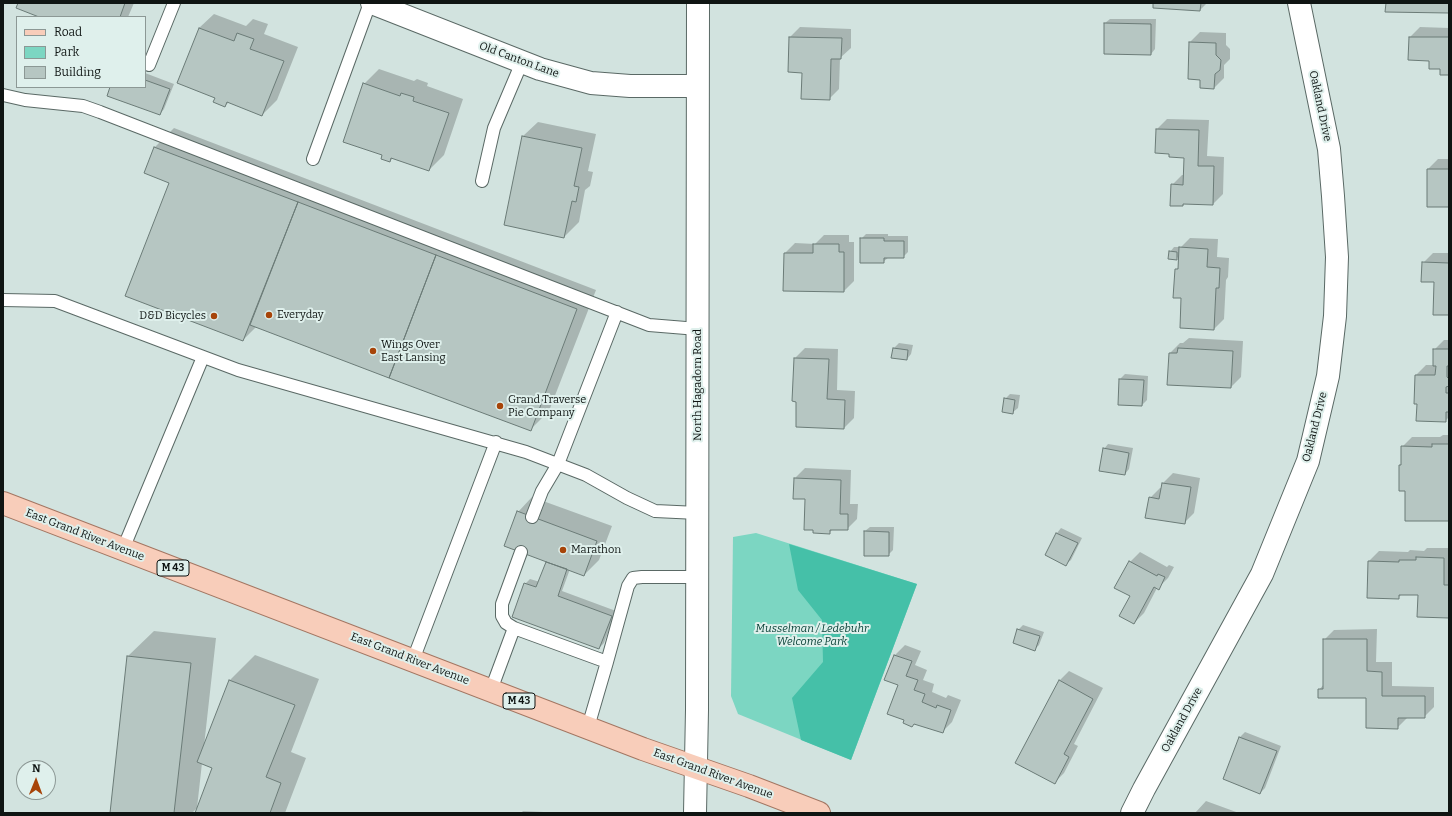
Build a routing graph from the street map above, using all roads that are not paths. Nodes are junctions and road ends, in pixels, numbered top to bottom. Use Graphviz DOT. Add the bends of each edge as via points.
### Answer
graph roads {
  1 [pos="174,3"];
  2 [pos="371,3"];
  3 [pos="698,3"];
  4 [pos="1299,3"];
  5 [pos="522,62"];
  6 [pos="149,66"];
  7 [pos="697,86"];
  8 [pos="3,95"];
  9 [pos="313,160"];
  10 [pos="482,181"];
  11 [pos="3,300"];
  12 [pos="617,312"];
  13 [pos="698,329"];
  14 [pos="203,358"];
  15 [pos="496,442"];
  16 [pos="558,464"];
  17 [pos="3,503"];
  18 [pos="698,512"];
  19 [pos="532,517"];
  20 [pos="123,549"];
  21 [pos="521,552"];
  22 [pos="697,577"];
  23 [pos="514,628"];
  24 [pos="413,660"];
  25 [pos="607,662"];
  26 [pos="491,690"];
  27 [pos="588,727"];
  28 [pos="696,768"];
  29 [pos="695,813"];
  30 [pos="819,813"];
  31 [pos="1132,813"];
  1 -- 6 [label="lane"];
  2 -- 5 [label="street, Old Canton Lane"];
  2 -- 9 [label="lane"];
  3 -- 7 [label="street, North Hagadorn Road"];
  4 -- 31 [label="street, Oakland Drive" via="1329,149 1333,196 1337,257 1336,294 1328,376 1308,461 1262,574"];
  5 -- 7 [label="street, Old Canton Lane" via="590,83"];
  5 -- 10 [label="lane" via="494,128"];
  7 -- 13 [label="street, North Hagadorn Road"];
  8 -- 12 [label="lane" via="83,106 100,112"];
  11 -- 14 [label="lane" via="55,301"];
  12 -- 13 [label="lane" via="649,325"];
  12 -- 16 [label="lane"];
  13 -- 18 [label="street, North Hagadorn Road"];
  14 -- 15 [label="lane"];
  14 -- 20 [label="lane"];
  15 -- 16 [label="lane"];
  15 -- 24 [label="lane"];
  16 -- 18 [label="lane" via="586,475 655,511"];
  16 -- 19 [label="lane" via="542,491"];
  17 -- 20 [label="main road, East Grand River Avenue / M 43"];
  18 -- 22 [label="street, North Hagadorn Road"];
  20 -- 24 [label="main road, East Grand River Avenue / M 43"];
  21 -- 23 [label="lane" via="502,604 502,616 506,623"];
  22 -- 25 [label="lane" via="633,578 628,586"];
  22 -- 28 [label="street, North Hagadorn Road"];
  23 -- 25 [label="lane"];
  23 -- 26 [label="lane"];
  24 -- 26 [label="main road, East Grand River Avenue / M 43"];
  25 -- 27 [label="lane"];
  26 -- 27 [label="main road, East Grand River Avenue / M 43"];
  27 -- 28 [label="main road, East Grand River Avenue / M 43"];
  28 -- 29 [label="street, North Hagadorn Road"];
  28 -- 30 [label="main road, East Grand River Avenue / M 43"];
}
